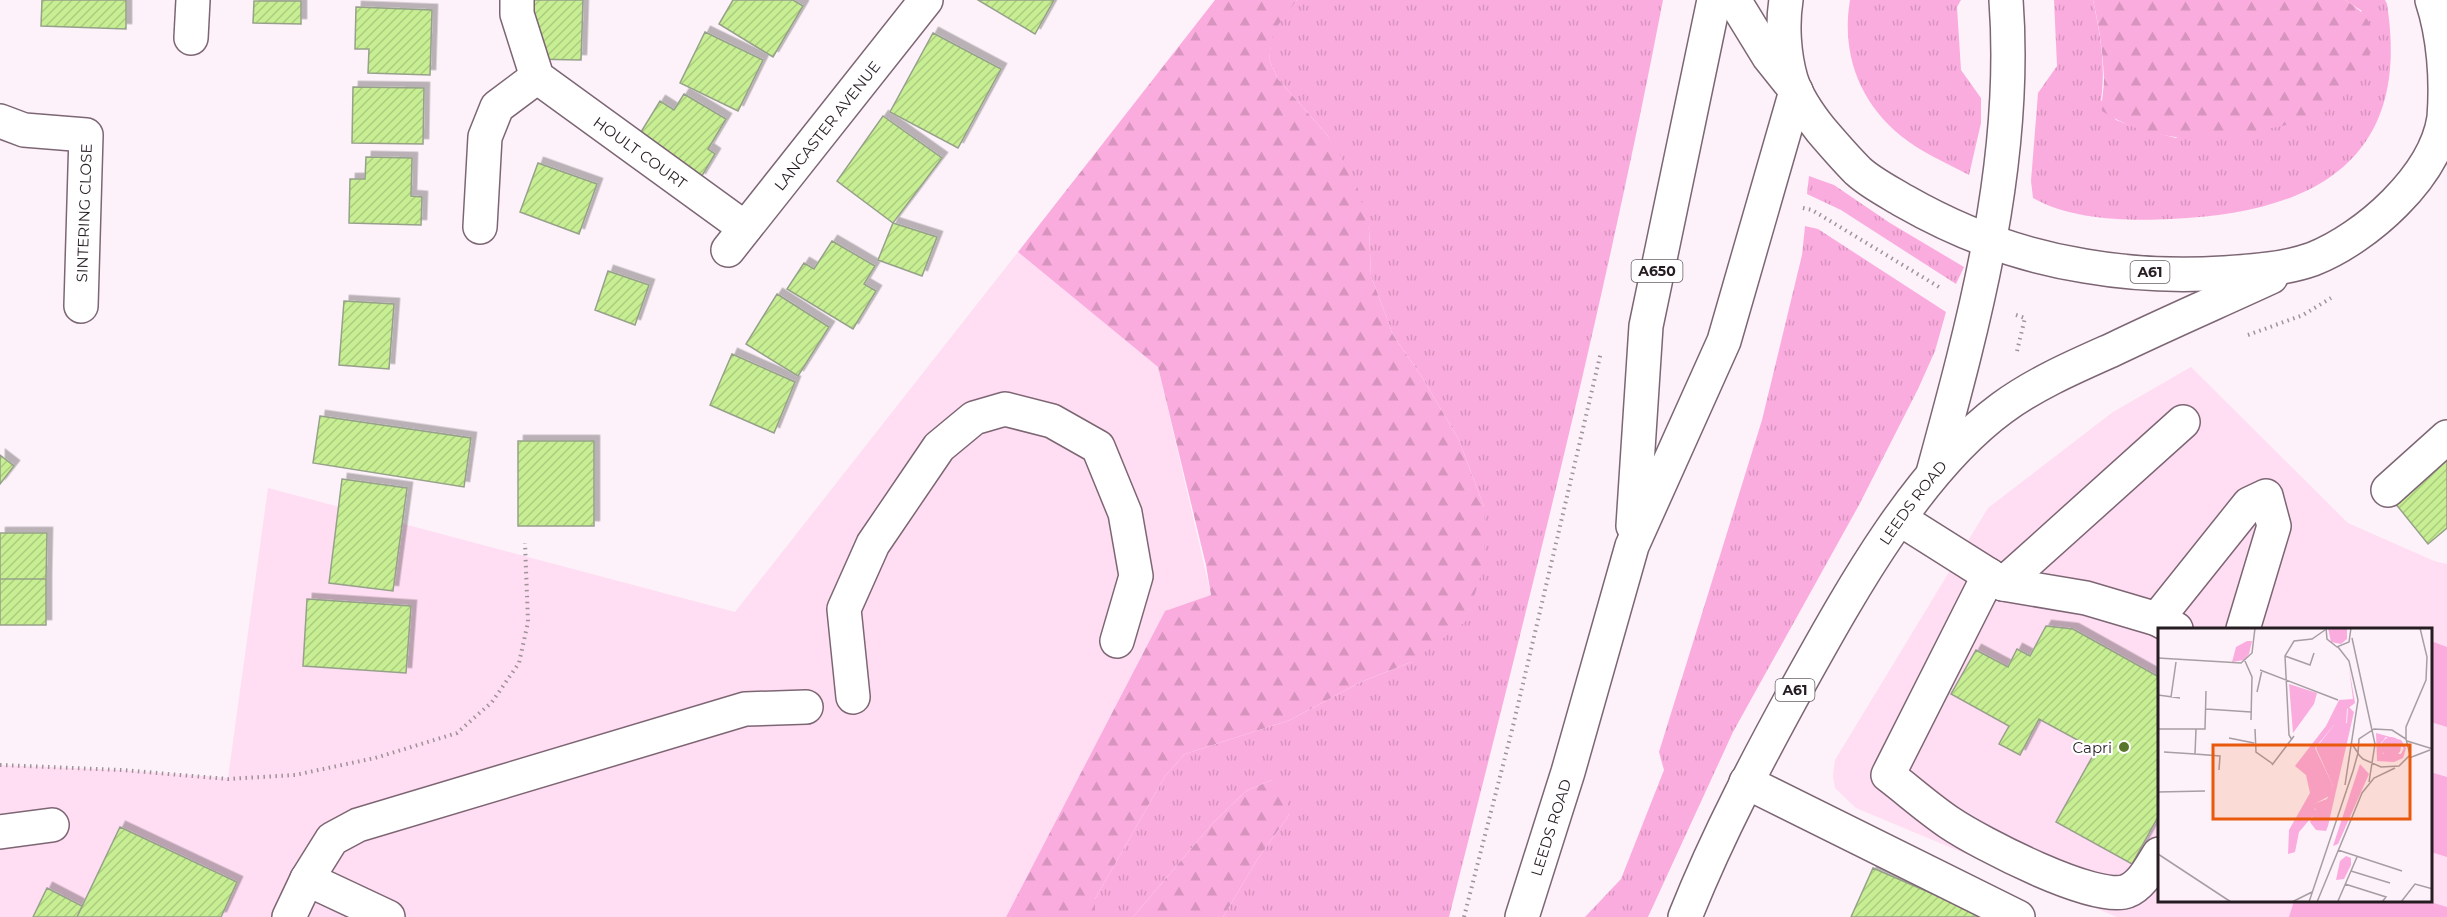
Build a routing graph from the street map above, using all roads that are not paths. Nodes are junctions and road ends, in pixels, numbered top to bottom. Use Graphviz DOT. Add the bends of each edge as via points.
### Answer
graph roads {
  1 [pos="193,0"];
  2 [pos="517,0"];
  3 [pos="926,0"];
  4 [pos="1714,0"];
  5 [pos="1734,0"];
  6 [pos="1786,0"];
  7 [pos="2006,0"];
  8 [pos="2432,0"];
  9 [pos="191,38"];
  10 [pos="537,77"];
  11 [pos="1796,91"];
  12 [pos="0,121"];
  13 [pos="480,227"];
  14 [pos="736,239"];
  15 [pos="1990,242"];
  16 [pos="2312,259"];
  17 [pos="81,306"];
  18 [pos="2183,422"];
  19 [pos="2447,437"];
  20 [pos="1932,478"];
  21 [pos="2388,490"];
  22 [pos="1900,519"];
  23 [pos="1632,546"];
  24 [pos="1996,579"];
  25 [pos="2167,624"];
  26 [pos="2243,628"];
  27 [pos="1117,641"];
  28 [pos="854,697"];
  29 [pos="806,706"];
  30 [pos="1746,782"];
  31 [pos="52,825"];
  32 [pos="0,832"];
  33 [pos="2158,856"];
  34 [pos="307,879"];
  35 [pos="289,917"];
  36 [pos="388,917"];
  37 [pos="1522,917"];
  38 [pos="1685,917"];
  39 [pos="2018,917"];
  1 -- 9 [label="main road"];
  2 -- 10 [label="main road" via="517,14"];
  3 -- 14 [label="main road, LANCASTER AVENUE"];
  4 -- 23 [label="main road, A650" via="1646,326"];
  5 -- 11 [label="main road" via="1769,57"];
  6 -- 11 [label="main road, A61" via="1787,58"];
  7 -- 15 [label="main road" via="2005,131"];
  8 -- 16 [label="main road, A61" via="2445,88 2444,119 2438,139 2407,191 2382,215 2338,247"];
  10 -- 13 [label="main road" via="497,107 485,137"];
  10 -- 14 [label="main road, HOULT COURT"];
  11 -- 15 [label="main road, A61" via="1812,119 1859,172 1926,213"];
  11 -- 23 [label="main road, LEEDS ROAD" via="1724,341"];
  12 -- 17 [label="main road, SINTERING CLOSE" via="24,130 86,135"];
  15 -- 16 [label="main road, A61" via="2087,266 2166,273 2249,271"];
  15 -- 20 [label="main road"];
  16 -- 20 [label="main road, LEEDS ROAD / A61" via="2037,387 2002,408"];
  18 -- 24 [label="main road"];
  19 -- 21 [label="main road"];
  20 -- 22 [label="main road, LEEDS ROAD / A61"];
  22 -- 24 [label="main road"];
  22 -- 30 [label="main road, LEEDS ROAD / A61" via="1849,595"];
  23 -- 37 [label="main road, LEEDS ROAD"];
  24 -- 25 [label="main road" via="2086,598"];
  24 -- 33 [label="main road" via="1888,776 1951,824 2039,870 2103,893 2125,892 2141,882"];
  25 -- 26 [label="main road" via="2249,504 2266,496 2274,525"];
  27 -- 28 [label="main road" via="1136,576 1125,513 1098,447 1052,421 1005,409 974,418 939,447 873,544 844,609"];
  29 -- 34 [label="main road" via="745,709 358,825 332,839"];
  30 -- 38 [label="main road, LEEDS ROAD / A61"];
  30 -- 39 [label="main road"];
  31 -- 32 [label="main road"];
  34 -- 35 [label="main road"];
  34 -- 36 [label="main road"];
}
